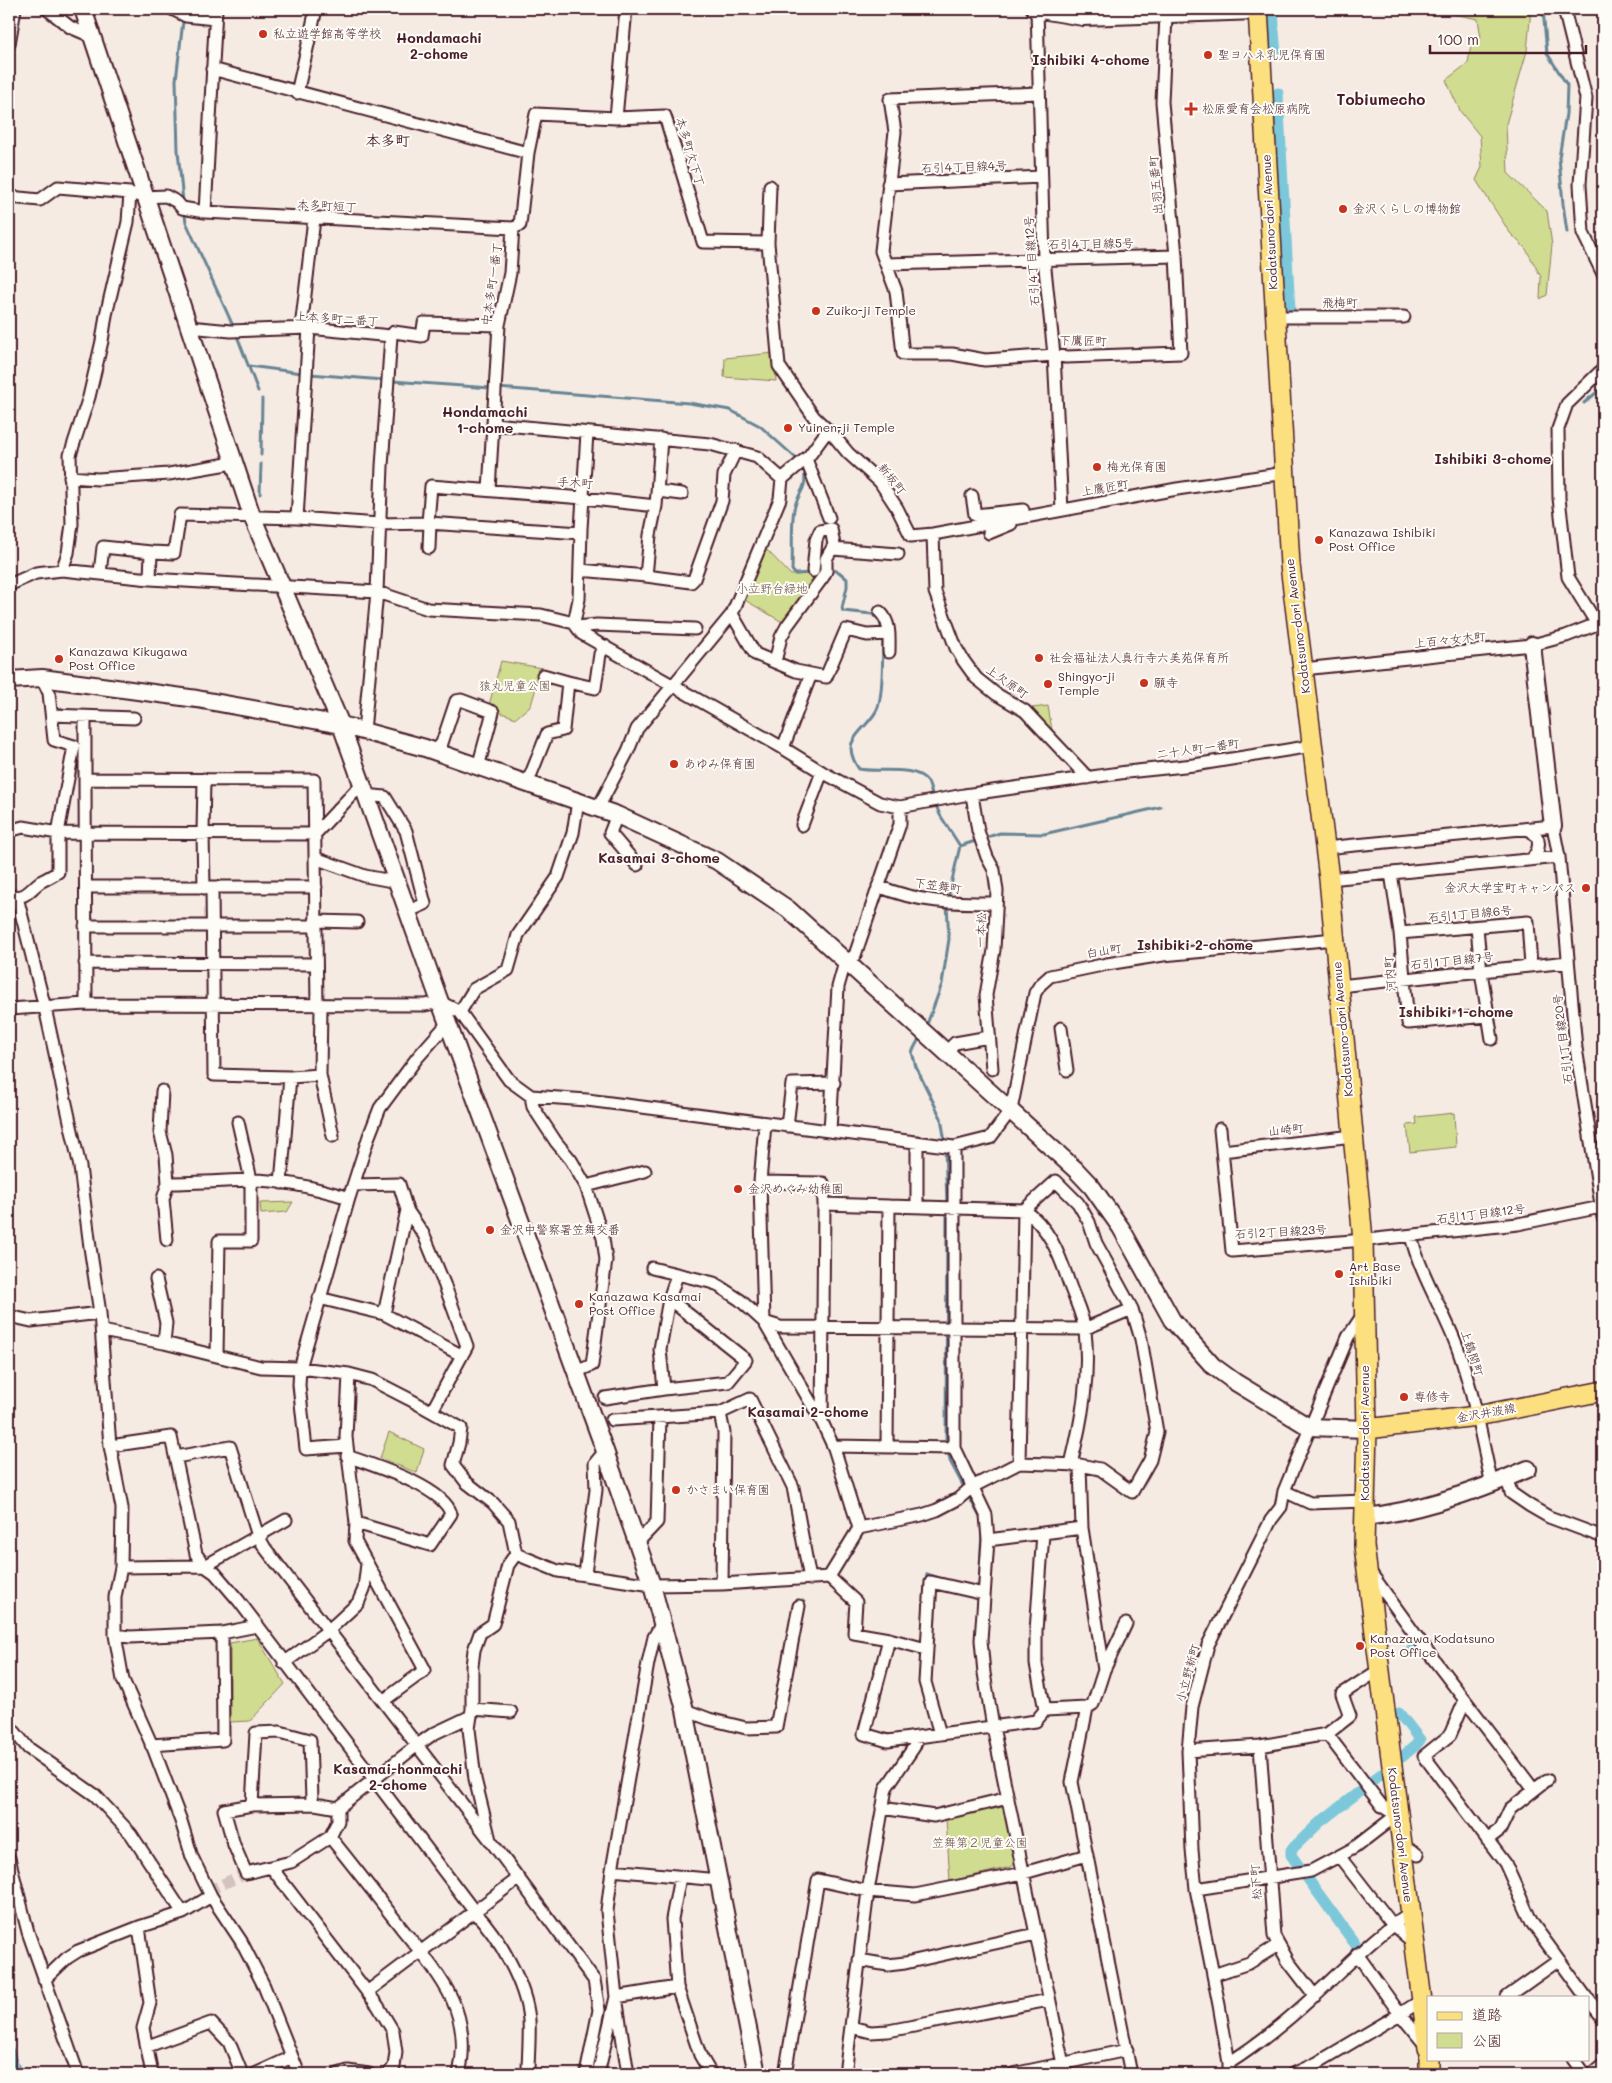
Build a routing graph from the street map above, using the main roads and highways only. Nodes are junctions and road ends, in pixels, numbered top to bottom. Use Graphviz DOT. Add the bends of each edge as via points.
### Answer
graph roads {
  1 [pos="1258,10"];
  2 [pos="1603,1391"];
  3 [pos="1367,1429"];
  4 [pos="1427,2040"];
  5 [pos="1429,2060"];
  6 [pos="1429,2074"];
  1 -- 3 [label="main road, Kodatsuno-dori Avenue" via="1290,565 1329,879 1354,1136 1363,1240"];
  2 -- 3 [label="main road, 金沢井波線" via="1476,1416"];
  3 -- 4 [label="main road, Kodatsuno-dori Avenue" via="1364,1546 1397,1812 1410,1852 1410,1913"];
  5 -- 6 [label="main road"];
}
